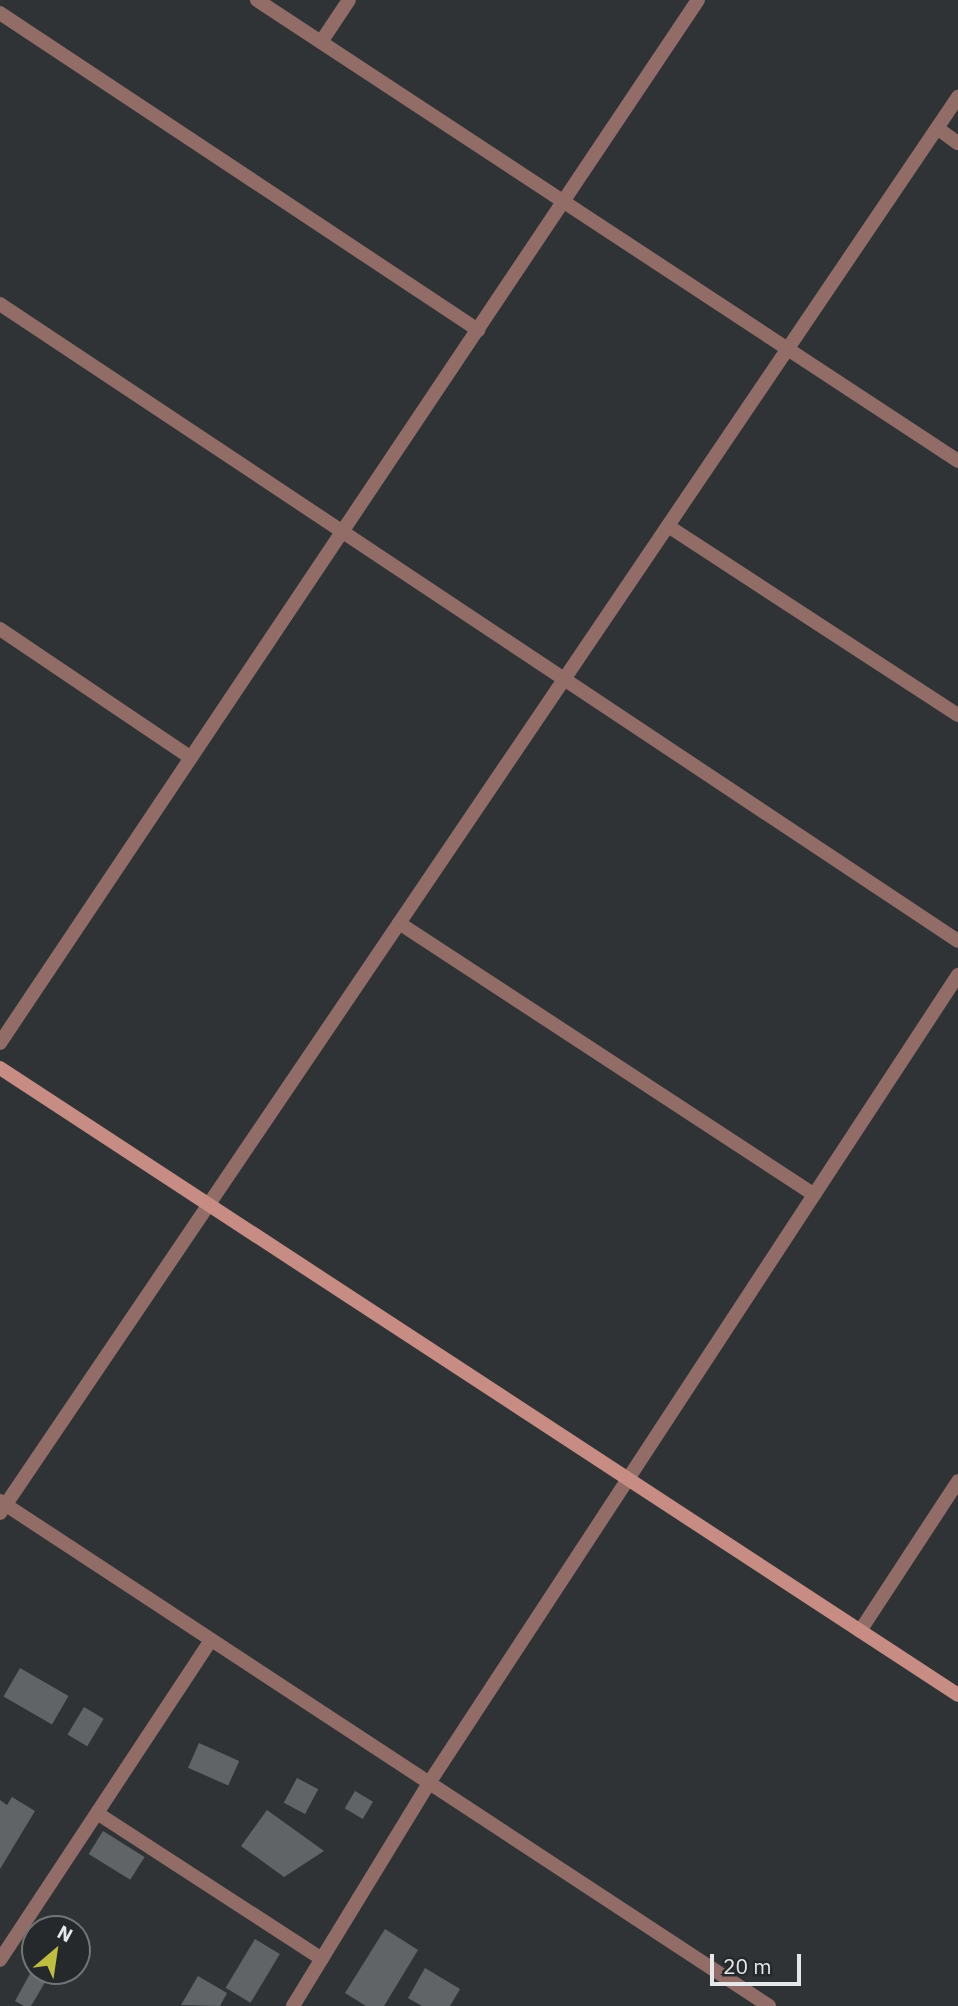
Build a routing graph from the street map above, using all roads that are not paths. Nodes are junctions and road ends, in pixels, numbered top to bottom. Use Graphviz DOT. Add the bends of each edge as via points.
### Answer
graph roads {
  1 [pos="257,0"];
  2 [pos="349,0"];
  3 [pos="698,0"];
  4 [pos="0,13"];
  5 [pos="321,42"];
  6 [pos="958,97"];
  7 [pos="937,128"];
  8 [pos="958,143"];
  9 [pos="563,202"];
  10 [pos="0,304"];
  11 [pos="478,330"];
  12 [pos="788,349"];
  13 [pos="958,461"];
  14 [pos="668,526"];
  15 [pos="341,533"];
  16 [pos="0,629"];
  17 [pos="565,679"];
  18 [pos="958,715"];
  19 [pos="191,758"];
  20 [pos="399,923"];
  21 [pos="958,941"];
  22 [pos="958,975"];
  23 [pos="0,1043"];
  24 [pos="0,1069"];
  25 [pos="814,1195"];
  26 [pos="209,1205"];
  27 [pos="628,1479"];
  28 [pos="958,1481"];
  29 [pos="2,1507"];
  30 [pos="860,1631"];
  31 [pos="211,1640"];
  32 [pos="958,1695"];
  33 [pos="429,1783"];
  34 [pos="97,1813"];
  35 [pos="322,1959"];
  36 [pos="0,1960"];
  37 [pos="293,2006"];
  38 [pos="769,2006"];
  1 -- 5 [label="street"];
  2 -- 5 [label="street"];
  3 -- 9 [label="street"];
  4 -- 11 [label="street"];
  5 -- 9 [label="street"];
  6 -- 7 [label="street"];
  7 -- 8 [label="street"];
  7 -- 12 [label="street"];
  9 -- 11 [label="street"];
  9 -- 12 [label="street"];
  10 -- 15 [label="street"];
  11 -- 15 [label="street"];
  12 -- 13 [label="street"];
  12 -- 14 [label="street"];
  14 -- 17 [label="street"];
  14 -- 18 [label="street"];
  15 -- 17 [label="street"];
  15 -- 19 [label="street"];
  16 -- 19 [label="street"];
  17 -- 20 [label="street"];
  17 -- 21 [label="street"];
  19 -- 23 [label="street"];
  20 -- 25 [label="street"];
  20 -- 26 [label="street"];
  22 -- 25 [label="street"];
  24 -- 26 [label="street"];
  25 -- 27 [label="street"];
  26 -- 27 [label="street"];
  26 -- 29 [label="street"];
  27 -- 30 [label="street"];
  27 -- 33 [label="street"];
  28 -- 30 [label="street"];
  29 -- 31 [label="street"];
  30 -- 32 [label="street"];
  31 -- 33 [label="street"];
  31 -- 34 [label="street"];
  33 -- 35 [label="street"];
  33 -- 38 [label="street"];
  34 -- 35 [label="street"];
  34 -- 36 [label="street"];
  35 -- 37 [label="street"];
}
